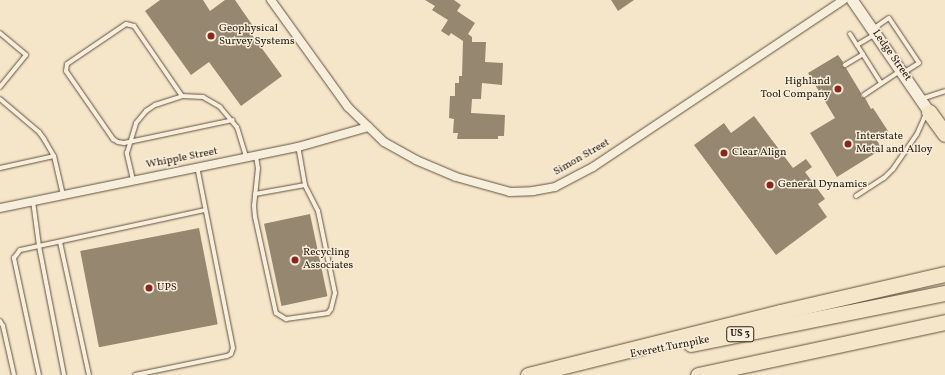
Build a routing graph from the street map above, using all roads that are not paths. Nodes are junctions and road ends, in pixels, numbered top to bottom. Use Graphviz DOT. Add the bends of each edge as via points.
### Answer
graph roads {
  1 [pos="271,0"];
  2 [pos="843,0"];
  3 [pos="852,0"];
  4 [pos="874,32"];
  5 [pos="0,33"];
  6 [pos="850,34"];
  7 [pos="857,45"];
  8 [pos="863,54"];
  9 [pos="845,65"];
  10 [pos="902,72"];
  11 [pos="882,83"];
  12 [pos="0,87"];
  13 [pos="945,91"];
  14 [pos="864,95"];
  15 [pos="182,96"];
  16 [pos="0,99"];
  17 [pos="925,106"];
  18 [pos="232,120"];
  19 [pos="368,127"];
  20 [pos="945,134"];
  21 [pos="130,141"];
  22 [pos="298,147"];
  23 [pos="256,155"];
  24 [pos="54,156"];
  25 [pos="246,157"];
  26 [pos="197,167"];
  27 [pos="0,168"];
  28 [pos="133,180"];
  29 [pos="305,184"];
  30 [pos="63,194"];
  31 [pos="255,194"];
  32 [pos="856,196"];
  33 [pos="33,201"];
  34 [pos="0,208"];
  35 [pos="205,210"];
  36 [pos="60,242"];
  37 [pos="39,246"];
  38 [pos="945,274"];
  39 [pos="945,294"];
  40 [pos="0,321"];
  41 [pos="945,322"];
  42 [pos="14,375"];
  43 [pos="39,375"];
  44 [pos="64,375"];
  45 [pos="89,375"];
  46 [pos="136,375"];
  47 [pos="528,375"];
  48 [pos="536,375"];
  49 [pos="698,375"];
  1 -- 19 [label="street, Simon Street" via="348,107"];
  2 -- 19 [label="street, Simon Street" via="593,167 555,187 510,192 456,177 398,151"];
  3 -- 4 [label="street, Ledge Street"];
  4 -- 7 [label="lane"];
  4 -- 10 [label="street, Ledge Street"];
  4 -- 10 [label="lane" via="889,18 919,63"];
  5 -- 12 [label="lane" via="26,54"];
  6 -- 7 [label="lane"];
  7 -- 8 [label="lane"];
  8 -- 9 [label="lane"];
  8 -- 11 [label="lane"];
  10 -- 11 [label="lane"];
  10 -- 17 [label="street, Ledge Street"];
  11 -- 14 [label="lane"];
  13 -- 17 [label="lane"];
  15 -- 18 [label="lane" via="203,97 212,101"];
  15 -- 21 [label="lane" via="164,101 146,111 136,124"];
  15 -- 21 [label="lane" via="134,26 126,24 67,64 66,71 112,139 118,142"];
  16 -- 24 [label="lane" via="39,132"];
  17 -- 20 [label="highway"];
  17 -- 32 [label="lane" via="924,118 917,134 893,169"];
  18 -- 21 [label="lane"];
  18 -- 25 [label="lane" via="242,139"];
  19 -- 22 [label="street, Whipple Street"];
  21 -- 28 [label="lane" via="127,153"];
  22 -- 23 [label="street, Whipple Street"];
  22 -- 29 [label="lane"];
  23 -- 25 [label="street, Whipple Street"];
  23 -- 31 [label="lane" via="258,168"];
  24 -- 27 [label="lane"];
  24 -- 30 [label="lane"];
  25 -- 26 [label="street, Whipple Street"];
  26 -- 28 [label="street, Whipple Street"];
  26 -- 35 [label="lane"];
  28 -- 30 [label="street, Whipple Street"];
  29 -- 31 [label="lane"];
  29 -- 31 [label="lane" via="316,204 335,293 328,313 286,319 276,313 255,217"];
  30 -- 33 [label="street, Whipple Street"];
  33 -- 34 [label="street, Whipple Street"];
  33 -- 37 [label="lane"];
  35 -- 36 [label="lane"];
  35 -- 46 [label="lane" via="233,348 231,354"];
  36 -- 37 [label="lane"];
  36 -- 45 [label="lane"];
  37 -- 43 [label="lane" via="20,250 14,258"];
  37 -- 44 [label="lane"];
  38 -- 47 [label="highway"];
  39 -- 48 [label="highway, Everett Turnpike / US 3"];
  40 -- 42 [label="lane"];
  41 -- 49 [label="highway"];
}
